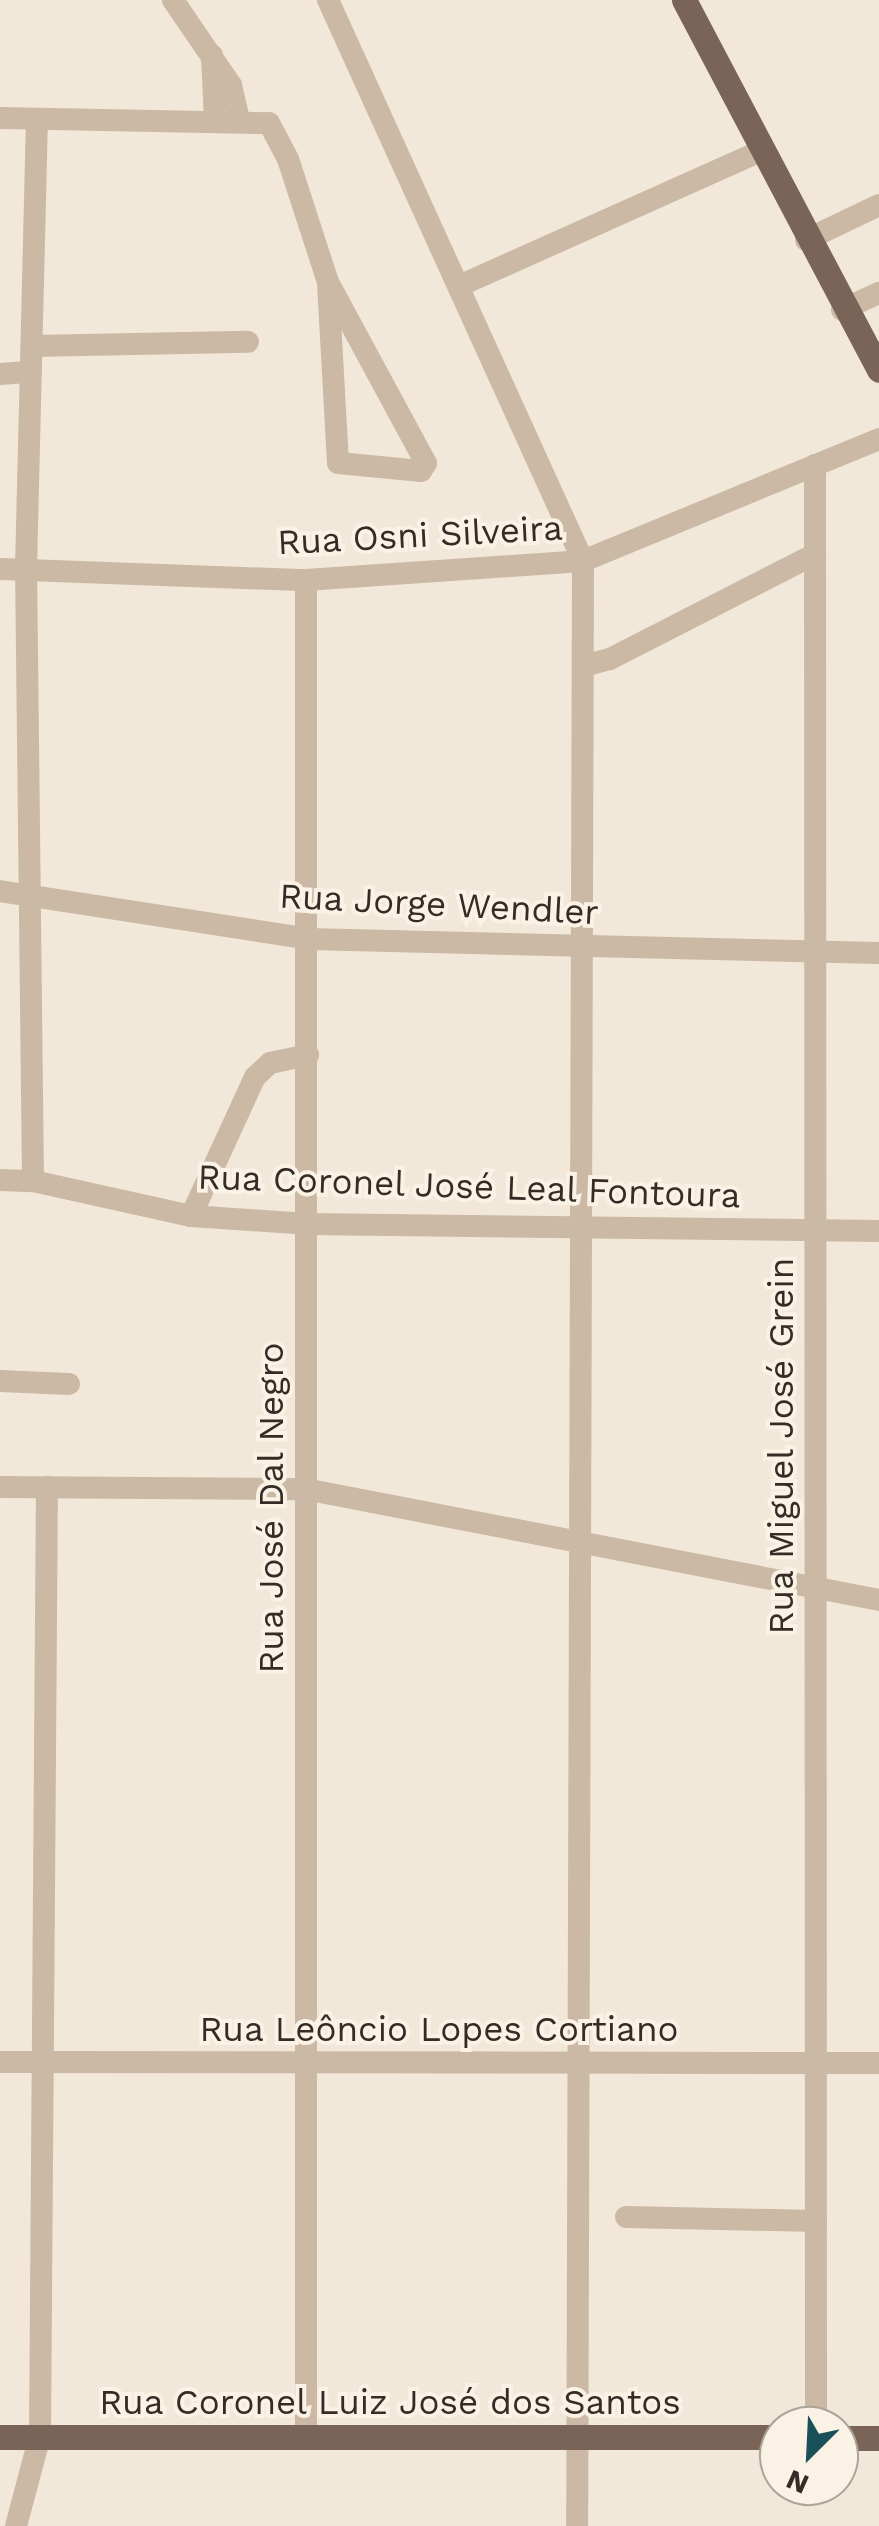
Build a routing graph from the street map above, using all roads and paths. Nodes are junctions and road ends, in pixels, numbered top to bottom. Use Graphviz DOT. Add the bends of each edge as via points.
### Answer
graph roads {
  1 [pos="173,0"];
  2 [pos="328,0"];
  3 [pos="684,0"];
  4 [pos="212,55"];
  5 [pos="0,118"];
  6 [pos="37,119"];
  7 [pos="215,121"];
  8 [pos="253,122"];
  9 [pos="761,151"];
  10 [pos="879,206"];
  11 [pos="806,240"];
  12 [pos="328,282"];
  13 [pos="458,286"];
  14 [pos="879,293"];
  15 [pos="842,310"];
  16 [pos="248,342"];
  17 [pos="32,346"];
  18 [pos="879,370"];
  19 [pos="31,372"];
  20 [pos="0,374"];
  21 [pos="879,439"];
  22 [pos="815,465"];
  23 [pos="815,554"];
  24 [pos="583,561"];
  25 [pos="26,568"];
  26 [pos="0,569"];
  27 [pos="306,580"];
  28 [pos="582,666"];
  29 [pos="0,891"];
  30 [pos="26,892"];
  31 [pos="309,940"];
  32 [pos="582,946"];
  33 [pos="816,952"];
  34 [pos="879,953"];
  35 [pos="308,1055"];
  36 [pos="0,1180"];
  37 [pos="33,1180"];
  38 [pos="191,1216"];
  39 [pos="307,1224"];
  40 [pos="816,1230"];
  41 [pos="577,1231"];
  42 [pos="879,1231"];
  43 [pos="0,1381"];
  44 [pos="70,1384"];
  45 [pos="0,1486"];
  46 [pos="47,1487"];
  47 [pos="305,1488"];
  48 [pos="580,1542"];
  49 [pos="816,1588"];
  50 [pos="879,1600"];
  51 [pos="0,2062"];
  52 [pos="816,2063"];
  53 [pos="879,2063"];
  54 [pos="41,2064"];
  55 [pos="306,2064"];
  56 [pos="578,2064"];
  57 [pos="626,2217"];
  58 [pos="816,2221"];
  59 [pos="816,2406"];
  60 [pos="0,2436"];
  61 [pos="40,2436"];
  62 [pos="306,2437"];
  63 [pos="577,2437"];
  64 [pos="759,2438"];
  65 [pos="16,2526"];
  66 [pos="578,2526"];
  1 -- 4 [label="street"];
  2 -- 13 [label="street"];
  3 -- 9 [label="main road"];
  4 -- 7 [label="street"];
  4 -- 8 [label="street"];
  5 -- 6 [label="street"];
  6 -- 7 [label="street"];
  6 -- 17 [label="street"];
  7 -- 8 [label="street"];
  8 -- 12 [label="street" via="299,193"];
  9 -- 11 [label="main road"];
  9 -- 13 [label="street"];
  10 -- 11 [label="street"];
  11 -- 15 [label="main road"];
  12 -- 12 [label="street" via="338,463 421,471 426,462"];
  13 -- 24 [label="street"];
  14 -- 15 [label="street"];
  15 -- 18 [label="main road"];
  16 -- 17 [label="street"];
  17 -- 19 [label="street"];
  19 -- 20 [label="street"];
  19 -- 25 [label="street"];
  21 -- 22 [label="street, Rua Osni Silveira"];
  22 -- 23 [label="street, Rua Miguel José Grein"];
  22 -- 24 [label="street, Rua Osni Silveira"];
  23 -- 28 [label="street" via="610,659"];
  23 -- 33 [label="street, Rua Miguel José Grein"];
  24 -- 27 [label="street, Rua Osni Silveira"];
  24 -- 28 [label="street"];
  25 -- 26 [label="street, Rua Osni Silveira"];
  25 -- 27 [label="street, Rua Osni Silveira"];
  25 -- 30 [label="street"];
  27 -- 31 [label="street, Rua José Dal Negro"];
  28 -- 32 [label="street"];
  29 -- 30 [label="street, Rua Jorge Wendler"];
  30 -- 31 [label="street, Rua Jorge Wendler"];
  30 -- 37 [label="street"];
  31 -- 32 [label="street, Rua Jorge Wendler"];
  31 -- 35 [label="street, Rua José Dal Negro"];
  32 -- 33 [label="street, Rua Jorge Wendler"];
  32 -- 41 [label="street"];
  33 -- 34 [label="street, Rua Jorge Wendler"];
  33 -- 40 [label="street, Rua Miguel José Grein"];
  35 -- 38 [label="street" via="270,1063 255,1076"];
  35 -- 39 [label="street, Rua José Dal Negro"];
  36 -- 37 [label="street, Rua Coronel José Leal Fontoura"];
  37 -- 38 [label="street, Rua Coronel José Leal Fontoura"];
  38 -- 39 [label="street, Rua Coronel José Leal Fontoura"];
  39 -- 41 [label="street, Rua Coronel José Leal Fontoura"];
  39 -- 47 [label="street, Rua José Dal Negro"];
  40 -- 41 [label="street, Rua Coronel José Leal Fontoura"];
  40 -- 42 [label="street, Rua Coronel José Leal Fontoura"];
  40 -- 49 [label="street, Rua Miguel José Grein"];
  41 -- 48 [label="street"];
  43 -- 44 [label="street"];
  45 -- 46 [label="street"];
  46 -- 47 [label="street"];
  46 -- 54 [label="street"];
  47 -- 48 [label="street"];
  47 -- 55 [label="street, Rua José Dal Negro"];
  48 -- 49 [label="street"];
  48 -- 56 [label="street"];
  49 -- 50 [label="street"];
  49 -- 52 [label="street, Rua Miguel José Grein"];
  51 -- 54 [label="street, Rua Leôncio Lopes Cortiano"];
  52 -- 53 [label="street, Rua Leôncio Lopes Cortiano"];
  52 -- 56 [label="street, Rua Leôncio Lopes Cortiano"];
  52 -- 58 [label="street, Rua Miguel José Grein"];
  54 -- 55 [label="street, Rua Leôncio Lopes Cortiano"];
  54 -- 61 [label="street"];
  55 -- 56 [label="street, Rua Leôncio Lopes Cortiano"];
  55 -- 62 [label="street, Rua José Dal Negro"];
  56 -- 63 [label="street"];
  57 -- 58 [label="street"];
  58 -- 59 [label="street, Rua Miguel José Grein"];
  60 -- 61 [label="main road, Rua Coronel Luiz José dos Santos"];
  61 -- 62 [label="main road, Rua Coronel Luiz José dos Santos"];
  61 -- 65 [label="street"];
  62 -- 63 [label="main road, Rua Coronel Luiz José dos Santos"];
  63 -- 64 [label="main road, Rua Coronel Luiz José dos Santos"];
  63 -- 66 [label="street"];
}
